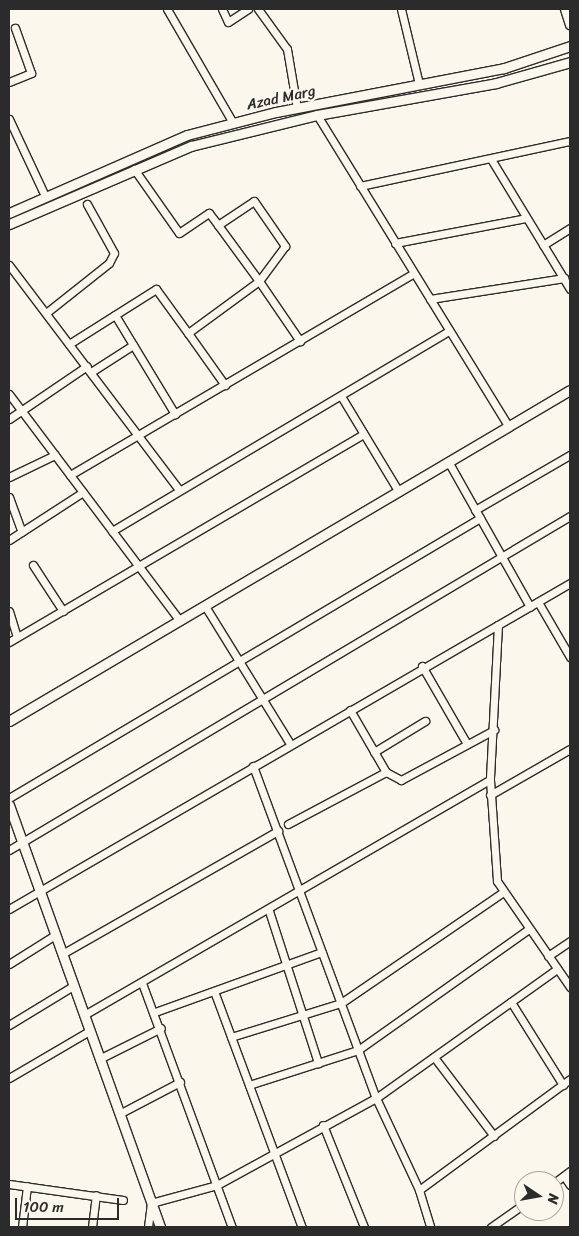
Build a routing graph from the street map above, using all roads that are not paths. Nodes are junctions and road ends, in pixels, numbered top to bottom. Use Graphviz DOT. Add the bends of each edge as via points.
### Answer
graph roads {
  1 [pos="167,9"];
  2 [pos="222,9"];
  3 [pos="248,9"];
  4 [pos="258,9"];
  5 [pos="402,9"];
  6 [pos="565,9"];
  7 [pos="570,24"];
  8 [pos="15,28"];
  9 [pos="570,46"];
  10 [pos="570,62"];
  11 [pos="9,82"];
  12 [pos="419,84"];
  13 [pos="297,108"];
  14 [pos="317,116"];
  15 [pos="9,119"];
  16 [pos="233,123"];
  17 [pos="570,141"];
  18 [pos="490,159"];
  19 [pos="134,169"];
  20 [pos="360,186"];
  21 [pos="45,196"];
  22 [pos="87,204"];
  23 [pos="9,213"];
  24 [pos="526,218"];
  25 [pos="9,224"];
  26 [pos="218,225"];
  27 [pos="570,228"];
  28 [pos="395,243"];
  29 [pos="543,245"];
  30 [pos="10,267"];
  31 [pos="413,274"];
  32 [pos="564,278"];
  33 [pos="259,281"];
  34 [pos="570,286"];
  35 [pos="430,299"];
  36 [pos="46,313"];
  37 [pos="115,315"];
  38 [pos="449,331"];
  39 [pos="188,333"];
  40 [pos="300,341"];
  41 [pos="69,344"];
  42 [pos="133,345"];
  43 [pos="89,369"];
  44 [pos="225,385"];
  45 [pos="570,390"];
  46 [pos="9,394"];
  47 [pos="341,396"];
  48 [pos="22,412"];
  49 [pos="175,414"];
  50 [pos="9,419"];
  51 [pos="508,426"];
  52 [pos="364,434"];
  53 [pos="139,435"];
  54 [pos="55,455"];
  55 [pos="570,455"];
  56 [pos="449,463"];
  57 [pos="70,475"];
  58 [pos="9,477"];
  59 [pos="179,490"];
  60 [pos="83,492"];
  61 [pos="399,492"];
  62 [pos="9,497"];
  63 [pos="475,510"];
  64 [pos="570,516"];
  65 [pos="480,518"];
  66 [pos="112,531"];
  67 [pos="22,532"];
  68 [pos="9,540"];
  69 [pos="502,556"];
  70 [pos="33,565"];
  71 [pos="140,567"];
  72 [pos="570,583"];
  73 [pos="538,602"];
  74 [pos="205,606"];
  75 [pos="530,607"];
  76 [pos="63,611"];
  77 [pos="9,612"];
  78 [pos="180,620"];
  79 [pos="498,625"];
  80 [pos="17,637"];
  81 [pos="9,642"];
  82 [pos="569,653"];
  83 [pos="240,661"];
  84 [pos="422,666"];
  85 [pos="262,700"];
  86 [pos="350,710"];
  87 [pos="9,721"];
  88 [pos="425,721"];
  89 [pos="494,730"];
  90 [pos="291,744"];
  91 [pos="467,744"];
  92 [pos="570,749"];
  93 [pos="374,752"];
  94 [pos="253,766"];
  95 [pos="386,772"];
  96 [pos="490,780"];
  97 [pos="490,795"];
  98 [pos="9,798"];
  99 [pos="9,805"];
  100 [pos="288,824"];
  101 [pos="278,831"];
  102 [pos="22,842"];
  103 [pos="9,850"];
  104 [pos="39,890"];
  105 [pos="502,892"];
  106 [pos="300,894"];
  107 [pos="9,909"];
  108 [pos="269,911"];
  109 [pos="529,929"];
  110 [pos="55,935"];
  111 [pos="570,941"];
  112 [pos="322,952"];
  113 [pos="62,954"];
  114 [pos="548,956"];
  115 [pos="9,964"];
  116 [pos="286,965"];
  117 [pos="557,969"];
  118 [pos="142,983"];
  119 [pos="73,986"];
  120 [pos="570,987"];
  121 [pos="214,991"];
  122 [pos="511,1002"];
  123 [pos="341,1003"];
  124 [pos="154,1012"];
  125 [pos="84,1015"];
  126 [pos="302,1015"];
  127 [pos="9,1025"];
  128 [pos="161,1028"];
  129 [pos="89,1030"];
  130 [pos="231,1037"];
  131 [pos="358,1050"];
  132 [pos="434,1056"];
  133 [pos="99,1059"];
  134 [pos="318,1063"];
  135 [pos="9,1078"];
  136 [pos="570,1079"];
  137 [pos="180,1082"];
  138 [pos="249,1085"];
  139 [pos="564,1085"];
  140 [pos="376,1098"];
  141 [pos="119,1114"];
  142 [pos="323,1125"];
  143 [pos="494,1136"];
  144 [pos="274,1154"];
  145 [pos="567,1174"];
  146 [pos="9,1184"];
  147 [pos="217,1185"];
  148 [pos="27,1186"];
  149 [pos="570,1186"];
  150 [pos="418,1190"];
  151 [pos="96,1195"];
  152 [pos="123,1200"];
  153 [pos="151,1204"];
  154 [pos="514,1211"];
  155 [pos="22,1227"];
  156 [pos="92,1227"];
  157 [pos="148,1227"];
  158 [pos="160,1227"];
  159 [pos="232,1227"];
  160 [pos="302,1227"];
  161 [pos="364,1227"];
  162 [pos="430,1227"];
  163 [pos="491,1227"];
  1 -- 16 [label="street"];
  2 -- 3 [label="street" via="228,22"];
  4 -- 13 [label="street" via="287,49"];
  5 -- 12 [label="street"];
  6 -- 7 [label="street"];
  8 -- 11 [label="street" via="31,73"];
  9 -- 12 [label="street, Azad Marg" via="504,68"];
  10 -- 14 [label="street, Azad Marg" via="496,83"];
  12 -- 13 [label="street, Azad Marg"];
  13 -- 16 [label="street, Azad Marg"];
  14 -- 19 [label="street, Azad Marg" via="191,146"];
  14 -- 20 [label="street"];
  15 -- 21 [label="street"];
  16 -- 21 [label="street, Azad Marg" via="168,142"];
  17 -- 18 [label="street"];
  18 -- 20 [label="street"];
  18 -- 24 [label="street"];
  19 -- 25 [label="street, Azad Marg"];
  19 -- 26 [label="street" via="179,233 209,213"];
  20 -- 28 [label="street"];
  21 -- 23 [label="street, Azad Marg"];
  22 -- 36 [label="street" via="114,253 109,263"];
  24 -- 28 [label="street"];
  24 -- 29 [label="street"];
  26 -- 33 [label="street"];
  26 -- 33 [label="street" via="254,201 285,246"];
  27 -- 29 [label="street"];
  28 -- 31 [label="street"];
  29 -- 32 [label="street"];
  30 -- 36 [label="street"];
  31 -- 35 [label="street"];
  31 -- 40 [label="street"];
  32 -- 34 [label="street"];
  32 -- 35 [label="street"];
  33 -- 39 [label="street"];
  33 -- 40 [label="street"];
  35 -- 38 [label="street"];
  36 -- 41 [label="street"];
  37 -- 39 [label="street" via="156,289"];
  37 -- 41 [label="street"];
  37 -- 42 [label="street"];
  38 -- 47 [label="street"];
  38 -- 51 [label="street"];
  39 -- 44 [label="street"];
  40 -- 44 [label="street"];
  41 -- 43 [label="street"];
  42 -- 43 [label="street"];
  42 -- 49 [label="street"];
  43 -- 48 [label="street"];
  43 -- 53 [label="street"];
  44 -- 49 [label="street"];
  45 -- 51 [label="street"];
  46 -- 48 [label="street"];
  47 -- 52 [label="street"];
  47 -- 59 [label="street"];
  48 -- 50 [label="street"];
  48 -- 54 [label="street"];
  49 -- 53 [label="street"];
  51 -- 56 [label="street"];
  52 -- 61 [label="street"];
  52 -- 71 [label="street"];
  53 -- 57 [label="street"];
  53 -- 59 [label="street"];
  54 -- 57 [label="street"];
  54 -- 58 [label="street"];
  55 -- 63 [label="street"];
  56 -- 61 [label="street"];
  56 -- 63 [label="street"];
  57 -- 60 [label="street"];
  59 -- 66 [label="street"];
  60 -- 66 [label="street"];
  60 -- 67 [label="street"];
  61 -- 74 [label="street"];
  62 -- 67 [label="street"];
  63 -- 65 [label="street"];
  64 -- 69 [label="street"];
  65 -- 69 [label="street"];
  65 -- 83 [label="street"];
  66 -- 71 [label="street"];
  67 -- 68 [label="street"];
  69 -- 75 [label="street"];
  69 -- 85 [label="street"];
  70 -- 76 [label="street"];
  71 -- 76 [label="street"];
  71 -- 78 [label="street"];
  72 -- 73 [label="street"];
  73 -- 75 [label="street"];
  73 -- 82 [label="street"];
  74 -- 78 [label="street"];
  74 -- 83 [label="street"];
  75 -- 79 [label="street"];
  76 -- 80 [label="street"];
  77 -- 80 [label="street"];
  78 -- 87 [label="street"];
  79 -- 84 [label="street"];
  79 -- 89 [label="street"];
  80 -- 81 [label="street"];
  83 -- 85 [label="street"];
  83 -- 98 [label="street"];
  84 -- 86 [label="street"];
  84 -- 91 [label="street"];
  85 -- 90 [label="street"];
  85 -- 102 [label="street"];
  86 -- 90 [label="street"];
  86 -- 93 [label="street"];
  88 -- 93 [label="street"];
  89 -- 91 [label="street"];
  89 -- 96 [label="street"];
  90 -- 94 [label="street"];
  91 -- 95 [label="street" via="405,780"];
  92 -- 97 [label="street"];
  93 -- 95 [label="street"];
  94 -- 101 [label="street"];
  94 -- 104 [label="street"];
  95 -- 100 [label="street"];
  96 -- 97 [label="street"];
  96 -- 106 [label="street"];
  97 -- 105 [label="street" via="497,881"];
  99 -- 102 [label="street"];
  101 -- 106 [label="street"];
  101 -- 113 [label="street"];
  102 -- 103 [label="street"];
  102 -- 104 [label="street"];
  104 -- 107 [label="street"];
  104 -- 110 [label="street"];
  105 -- 109 [label="street"];
  105 -- 123 [label="street"];
  106 -- 108 [label="street"];
  106 -- 112 [label="street"];
  108 -- 116 [label="street"];
  108 -- 118 [label="street"];
  109 -- 114 [label="street"];
  109 -- 131 [label="street"];
  110 -- 113 [label="street"];
  110 -- 115 [label="street"];
  111 -- 114 [label="street"];
  112 -- 116 [label="street"];
  112 -- 123 [label="street"];
  113 -- 119 [label="street"];
  114 -- 117 [label="street"];
  116 -- 121 [label="street"];
  116 -- 126 [label="street"];
  117 -- 120 [label="street"];
  117 -- 122 [label="street"];
  118 -- 124 [label="street"];
  118 -- 125 [label="street"];
  119 -- 125 [label="street"];
  119 -- 127 [label="street"];
  121 -- 124 [label="street"];
  121 -- 130 [label="street"];
  122 -- 132 [label="street"];
  122 -- 139 [label="street"];
  123 -- 126 [label="street"];
  123 -- 131 [label="street"];
  124 -- 128 [label="street"];
  125 -- 129 [label="street"];
  126 -- 130 [label="street"];
  126 -- 134 [label="street"];
  128 -- 133 [label="street"];
  128 -- 137 [label="street"];
  129 -- 133 [label="street"];
  129 -- 135 [label="street"];
  130 -- 138 [label="street"];
  131 -- 134 [label="street"];
  131 -- 140 [label="street"];
  132 -- 140 [label="street"];
  132 -- 143 [label="street"];
  133 -- 141 [label="street"];
  134 -- 138 [label="street"];
  136 -- 139 [label="street"];
  137 -- 141 [label="street"];
  137 -- 147 [label="street"];
  138 -- 144 [label="street"];
  139 -- 143 [label="street"];
  140 -- 142 [label="street"];
  140 -- 150 [label="street"];
  141 -- 153 [label="street"];
  142 -- 144 [label="street"];
  142 -- 161 [label="street"];
  143 -- 150 [label="street"];
  144 -- 147 [label="street"];
  144 -- 160 [label="street"];
  145 -- 149 [label="street"];
  146 -- 148 [label="street"];
  147 -- 153 [label="street"];
  147 -- 159 [label="street"];
  148 -- 151 [label="street"];
  148 -- 155 [label="street"];
  150 -- 162 [label="street"];
  151 -- 152 [label="street"];
  151 -- 156 [label="street"];
  153 -- 157 [label="street"];
  153 -- 158 [label="street"];
  154 -- 163 [label="street"];
}
